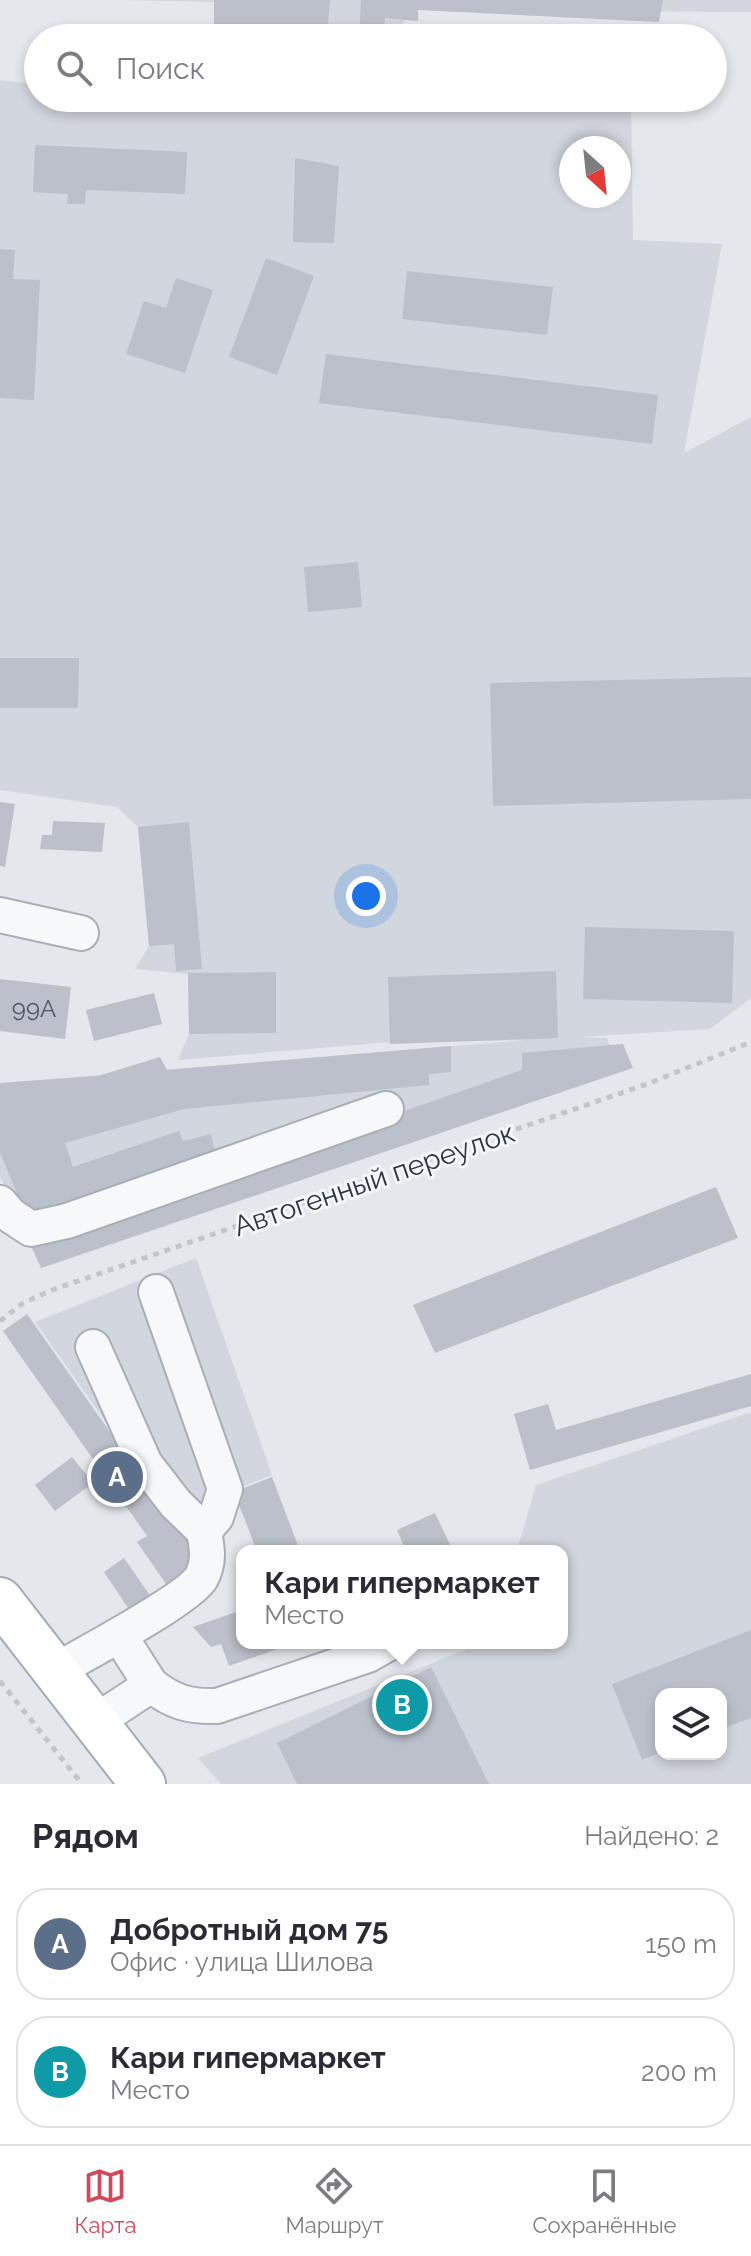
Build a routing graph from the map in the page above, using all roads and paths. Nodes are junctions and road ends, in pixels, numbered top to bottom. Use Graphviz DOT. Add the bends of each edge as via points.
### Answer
graph roads {
  1 [pos="0,915"];
  2 [pos="81,933"];
  3 [pos="751,1042"];
  4 [pos="386,1109"];
  5 [pos="0,1203"];
  6 [pos="156,1292"];
  7 [pos="0,1321"];
  8 [pos="93,1347"];
  9 [pos="204,1531"];
  10 [pos="0,1600"];
  11 [pos="119,1635"];
  12 [pos="378,1649"];
  13 [pos="55,1671"];
  14 [pos="0,1681"];
  15 [pos="151,1685"];
  16 [pos="95,1722"];
  17 [pos="82,1784"];
  18 [pos="143,1784"];
  1 -- 2 [label="lane"];
  3 -- 7 [label="path, Автогенный переулок" via="647,1084 52,1290"];
  4 -- 5 [label="lane" via="67,1221 31,1229"];
  6 -- 9 [label="lane" via="225,1489 216,1517"];
  8 -- 9 [label="lane" via="145,1464"];
  9 -- 11 [label="lane" via="208,1558 200,1580"];
  10 -- 13 [label="main road"];
  11 -- 13 [label="lane"];
  11 -- 15 [label="lane"];
  12 -- 15 [label="lane" via="217,1706 170,1700"];
  13 -- 16 [label="main road"];
  14 -- 17 [label="path"];
  15 -- 16 [label="lane"];
  16 -- 18 [label="main road"];
}
